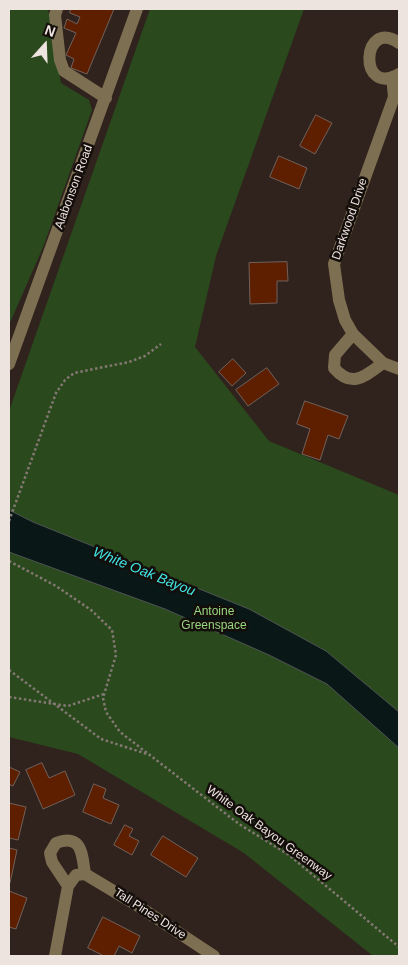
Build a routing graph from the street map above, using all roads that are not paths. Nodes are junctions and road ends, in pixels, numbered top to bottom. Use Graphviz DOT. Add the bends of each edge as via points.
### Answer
graph roads {
  1 [pos="57,9"];
  2 [pos="137,9"];
  3 [pos="399,43"];
  4 [pos="396,76"];
  5 [pos="106,98"];
  6 [pos="353,334"];
  7 [pos="383,363"];
  8 [pos="9,364"];
  9 [pos="399,369"];
  10 [pos="85,874"];
  11 [pos="68,886"];
  12 [pos="55,956"];
  13 [pos="214,956"];
  1 -- 5 [label="street" via="60,60 64,71"];
  2 -- 5 [label="street, Alabonson Road"];
  3 -- 4 [label="street, Darkwood Drive" via="390,39 378,41 368,56 374,73"];
  4 -- 6 [label="street, Darkwood Drive" via="394,96 334,264 339,300"];
  5 -- 8 [label="street, Alabonson Road"];
  6 -- 7 [label="street, Darkwood Drive"];
  6 -- 7 [label="street" via="335,355 334,368 341,376 350,380 363,377"];
  7 -- 9 [label="street, Darkwood Drive"];
  10 -- 11 [label="street" via="76,875"];
  10 -- 11 [label="street" via="82,850 74,841 56,843 50,853 52,862"];
  10 -- 13 [label="street, Tall Pines Drive"];
  11 -- 12 [label="street"];
}
